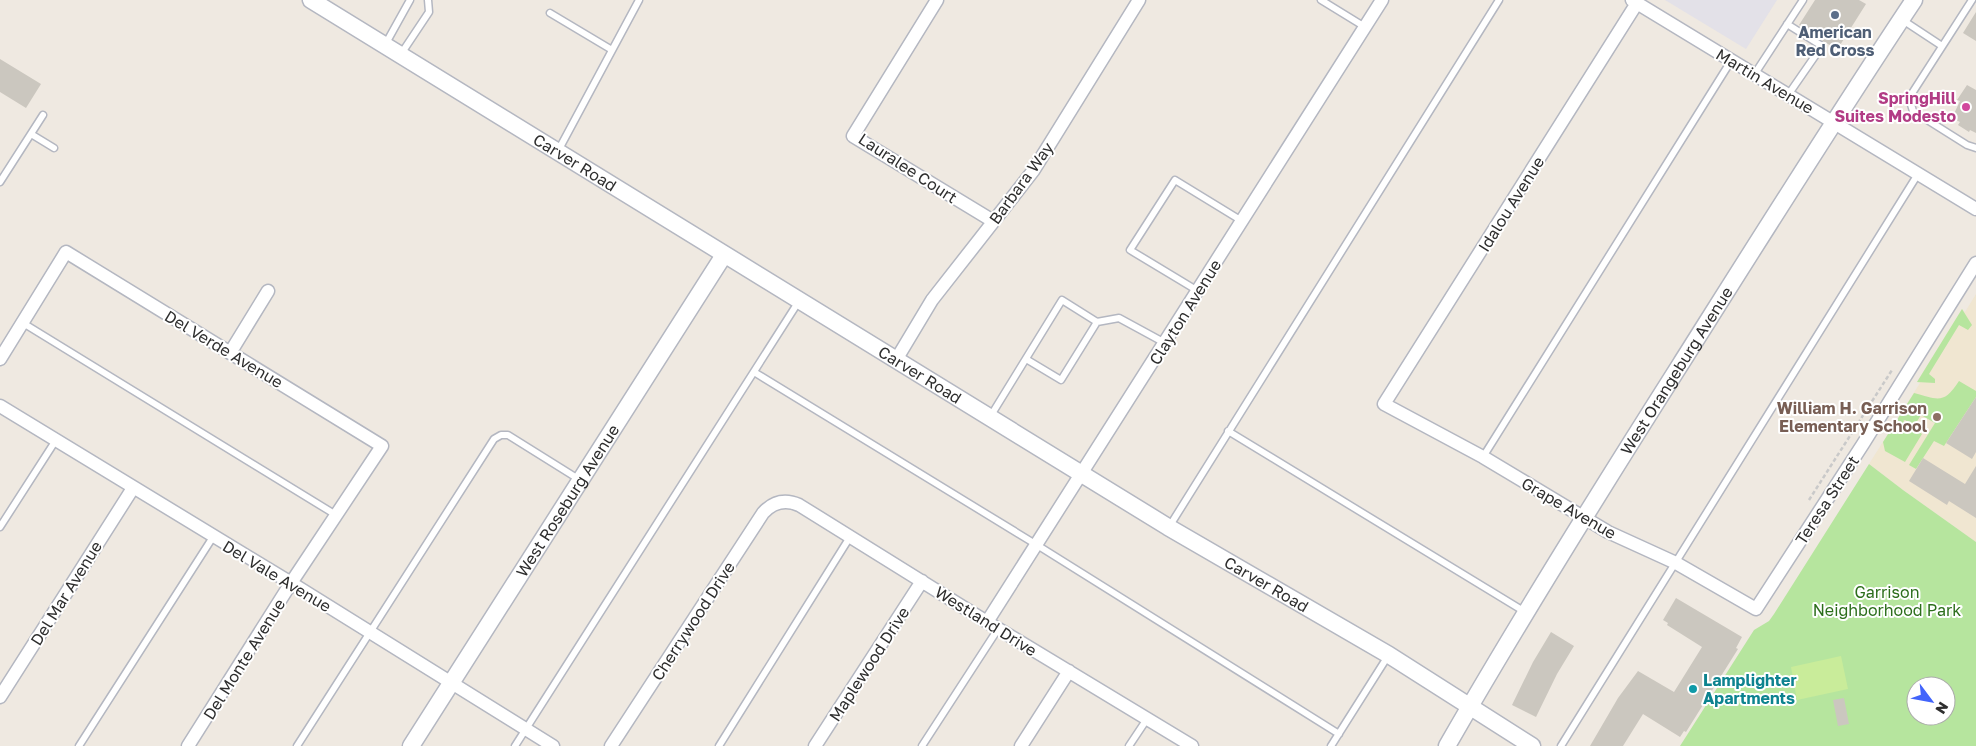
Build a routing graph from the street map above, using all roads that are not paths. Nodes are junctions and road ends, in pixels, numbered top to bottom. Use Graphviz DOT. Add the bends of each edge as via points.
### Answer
graph roads {
  1 [pos="311,0"];
  2 [pos="410,0"];
  3 [pos="428,0"];
  4 [pos="639,0"];
  5 [pos="937,0"];
  6 [pos="1139,0"];
  7 [pos="1321,0"];
  8 [pos="1382,0"];
  9 [pos="1498,0"];
  10 [pos="1803,0"];
  11 [pos="1914,0"];
  12 [pos="1972,0"];
  13 [pos="1634,2"];
  14 [pos="550,13"];
  15 [pos="1901,19"];
  16 [pos="1787,24"];
  17 [pos="1364,27"];
  18 [pos="385,46"];
  19 [pos="1942,46"];
  20 [pos="612,50"];
  21 [pos="401,55"];
  22 [pos="1731,61"];
  23 [pos="1754,75"];
  24 [pos="1788,96"];
  25 [pos="43,115"];
  26 [pos="1833,122"];
  27 [pos="31,134"];
  28 [pos="54,148"];
  29 [pos="1976,148"];
  30 [pos="557,152"];
  31 [pos="1918,174"];
  32 [pos="0,182"];
  33 [pos="1976,209"];
  34 [pos="993,221"];
  35 [pos="1242,221"];
  36 [pos="724,255"];
  37 [pos="1976,263"];
  38 [pos="268,291"];
  39 [pos="1198,291"];
  40 [pos="799,301"];
  41 [pos="23,322"];
  42 [pos="1097,322"];
  43 [pos="1165,343"];
  44 [pos="230,353"];
  45 [pos="0,359"];
  46 [pos="1026,359"];
  47 [pos="896,360"];
  48 [pos="754,372"];
  49 [pos="1384,404"];
  50 [pos="0,406"];
  51 [pos="990,418"];
  52 [pos="1228,431"];
  53 [pos="56,440"];
  54 [pos="382,446"];
  55 [pos="1483,457"];
  56 [pos="1082,475"];
  57 [pos="581,481"];
  58 [pos="133,488"];
  59 [pos="780,503"];
  60 [pos="336,515"];
  61 [pos="1584,518"];
  62 [pos="0,526"];
  63 [pos="1168,527"];
  64 [pos="213,537"];
  65 [pos="850,537"];
  66 [pos="1037,545"];
  67 [pos="1676,563"];
  68 [pos="922,581"];
  69 [pos="291,583"];
  70 [pos="1756,608"];
  71 [pos="1525,612"];
  72 [pos="992,626"];
  73 [pos="370,633"];
  74 [pos="1389,655"];
  75 [pos="1069,671"];
  76 [pos="451,683"];
  77 [pos="0,697"];
  78 [pos="1469,706"];
  79 [pos="1147,719"];
  80 [pos="526,729"];
  81 [pos="1339,734"];
  82 [pos="79,746"];
  83 [pos="188,746"];
  84 [pos="298,746"];
  85 [pos="411,746"];
  86 [pos="515,746"];
  87 [pos="553,746"];
  88 [pos="611,746"];
  89 [pos="719,746"];
  90 [pos="815,746"];
  91 [pos="922,746"];
  92 [pos="1021,746"];
  93 [pos="1129,746"];
  94 [pos="1192,746"];
  95 [pos="1331,746"];
  96 [pos="1447,746"];
  97 [pos="1532,746"];
  98 [pos="1561,746"];
  1 -- 18 [label="street, Carver Road"];
  2 -- 18 [label="lane"];
  3 -- 21 [label="lane" via="429,12"];
  4 -- 20 [label="lane"];
  5 -- 34 [label="street, Lauralee Court" via="853,136"];
  6 -- 34 [label="street, Barbara Way" via="1032,171"];
  7 -- 17 [label="lane"];
  8 -- 17 [label="street, Clayton Avenue"];
  9 -- 52 [label="lane"];
  10 -- 16 [label="lane"];
  11 -- 15 [label="street, West Orangeburg Avenue"];
  12 -- 19 [label="lane"];
  13 -- 22 [label="street, Martin Avenue"];
  13 -- 49 [label="street, Idalou Avenue"];
  14 -- 20 [label="lane"];
  15 -- 19 [label="lane"];
  15 -- 26 [label="street, West Orangeburg Avenue"];
  16 -- 23 [label="lane"];
  16 -- 24 [label="lane" via="1822,46"];
  17 -- 35 [label="street, Clayton Avenue"];
  18 -- 21 [label="street, Carver Road"];
  19 -- 29 [label="lane" via="1909,98 1913,110 1966,145"];
  20 -- 30 [label="lane"];
  21 -- 30 [label="street, Carver Road"];
  22 -- 23 [label="street, Martin Avenue"];
  22 -- 55 [label="lane"];
  23 -- 24 [label="street, Martin Avenue"];
  24 -- 26 [label="street, Martin Avenue"];
  25 -- 27 [label="lane"];
  26 -- 31 [label="street, Martin Avenue"];
  26 -- 61 [label="street, West Orangeburg Avenue"];
  27 -- 28 [label="lane"];
  27 -- 32 [label="lane"];
  30 -- 36 [label="street, Carver Road"];
  31 -- 33 [label="street, Martin Avenue"];
  31 -- 67 [label="lane"];
  34 -- 47 [label="street, Barbara Way" via="932,300"];
  35 -- 39 [label="street, Clayton Avenue"];
  35 -- 39 [label="lane" via="1175,180 1130,250"];
  36 -- 40 [label="street, Carver Road"];
  36 -- 57 [label="street, West Roseburg Avenue"];
  37 -- 70 [label="street, Teresa Street"];
  38 -- 44 [label="street"];
  39 -- 43 [label="street, Clayton Avenue"];
  40 -- 47 [label="street, Carver Road"];
  40 -- 48 [label="lane"];
  41 -- 44 [label="street, Del Verde Avenue" via="66,252"];
  41 -- 45 [label="street"];
  41 -- 60 [label="lane"];
  42 -- 43 [label="lane" via="1120,318"];
  42 -- 46 [label="lane" via="1061,380"];
  42 -- 46 [label="lane" via="1062,300"];
  43 -- 56 [label="street, Clayton Avenue"];
  44 -- 54 [label="street, Del Verde Avenue"];
  46 -- 51 [label="lane"];
  47 -- 51 [label="street, Carver Road"];
  48 -- 66 [label="lane"];
  48 -- 80 [label="lane"];
  49 -- 55 [label="street, Grape Avenue"];
  50 -- 53 [label="street, Del Vale Avenue"];
  51 -- 56 [label="street, Carver Road"];
  52 -- 63 [label="lane"];
  52 -- 71 [label="lane"];
  53 -- 58 [label="street, Del Vale Avenue"];
  53 -- 62 [label="lane"];
  54 -- 60 [label="street, Del Monte Avenue"];
  55 -- 61 [label="street, Grape Avenue"];
  56 -- 63 [label="street, Carver Road"];
  56 -- 66 [label="street, Clayton Avenue"];
  57 -- 73 [label="lane" via="508,435 494,439"];
  57 -- 76 [label="street, West Roseburg Avenue"];
  58 -- 64 [label="street, Del Vale Avenue"];
  58 -- 77 [label="street, Del Mar Avenue"];
  59 -- 65 [label="street, Westland Drive" via="792,502"];
  59 -- 88 [label="street, Cherrywood Drive" via="763,513"];
  60 -- 69 [label="street, Del Monte Avenue"];
  61 -- 67 [label="street, Grape Avenue"];
  61 -- 71 [label="street, West Orangeburg Avenue"];
  63 -- 74 [label="street, Carver Road"];
  64 -- 69 [label="street, Del Vale Avenue"];
  64 -- 82 [label="lane"];
  65 -- 68 [label="street, Westland Drive"];
  65 -- 89 [label="lane"];
  66 -- 72 [label="street, Clayton Avenue"];
  66 -- 81 [label="lane"];
  67 -- 70 [label="street, Grape Avenue"];
  67 -- 98 [label="lane"];
  68 -- 72 [label="street, Westland Drive"];
  68 -- 90 [label="street, Maplewood Drive"];
  69 -- 73 [label="street, Del Vale Avenue"];
  69 -- 83 [label="street, Del Monte Avenue"];
  71 -- 78 [label="street, West Orangeburg Avenue"];
  72 -- 75 [label="street, Westland Drive"];
  72 -- 91 [label="lane"];
  73 -- 76 [label="street, Del Vale Avenue"];
  73 -- 84 [label="lane"];
  74 -- 78 [label="street, Carver Road"];
  74 -- 81 [label="lane"];
  75 -- 79 [label="street, Westland Drive"];
  75 -- 92 [label="street"];
  76 -- 80 [label="street, Del Vale Avenue"];
  76 -- 85 [label="street, West Roseburg Avenue"];
  78 -- 96 [label="street, West Orangeburg Avenue"];
  78 -- 97 [label="street, Carver Road"];
  79 -- 93 [label="lane"];
  79 -- 94 [label="street, Westland Drive"];
  80 -- 86 [label="lane"];
  80 -- 87 [label="street, Del Vale Avenue"];
  81 -- 95 [label="lane"];
}
